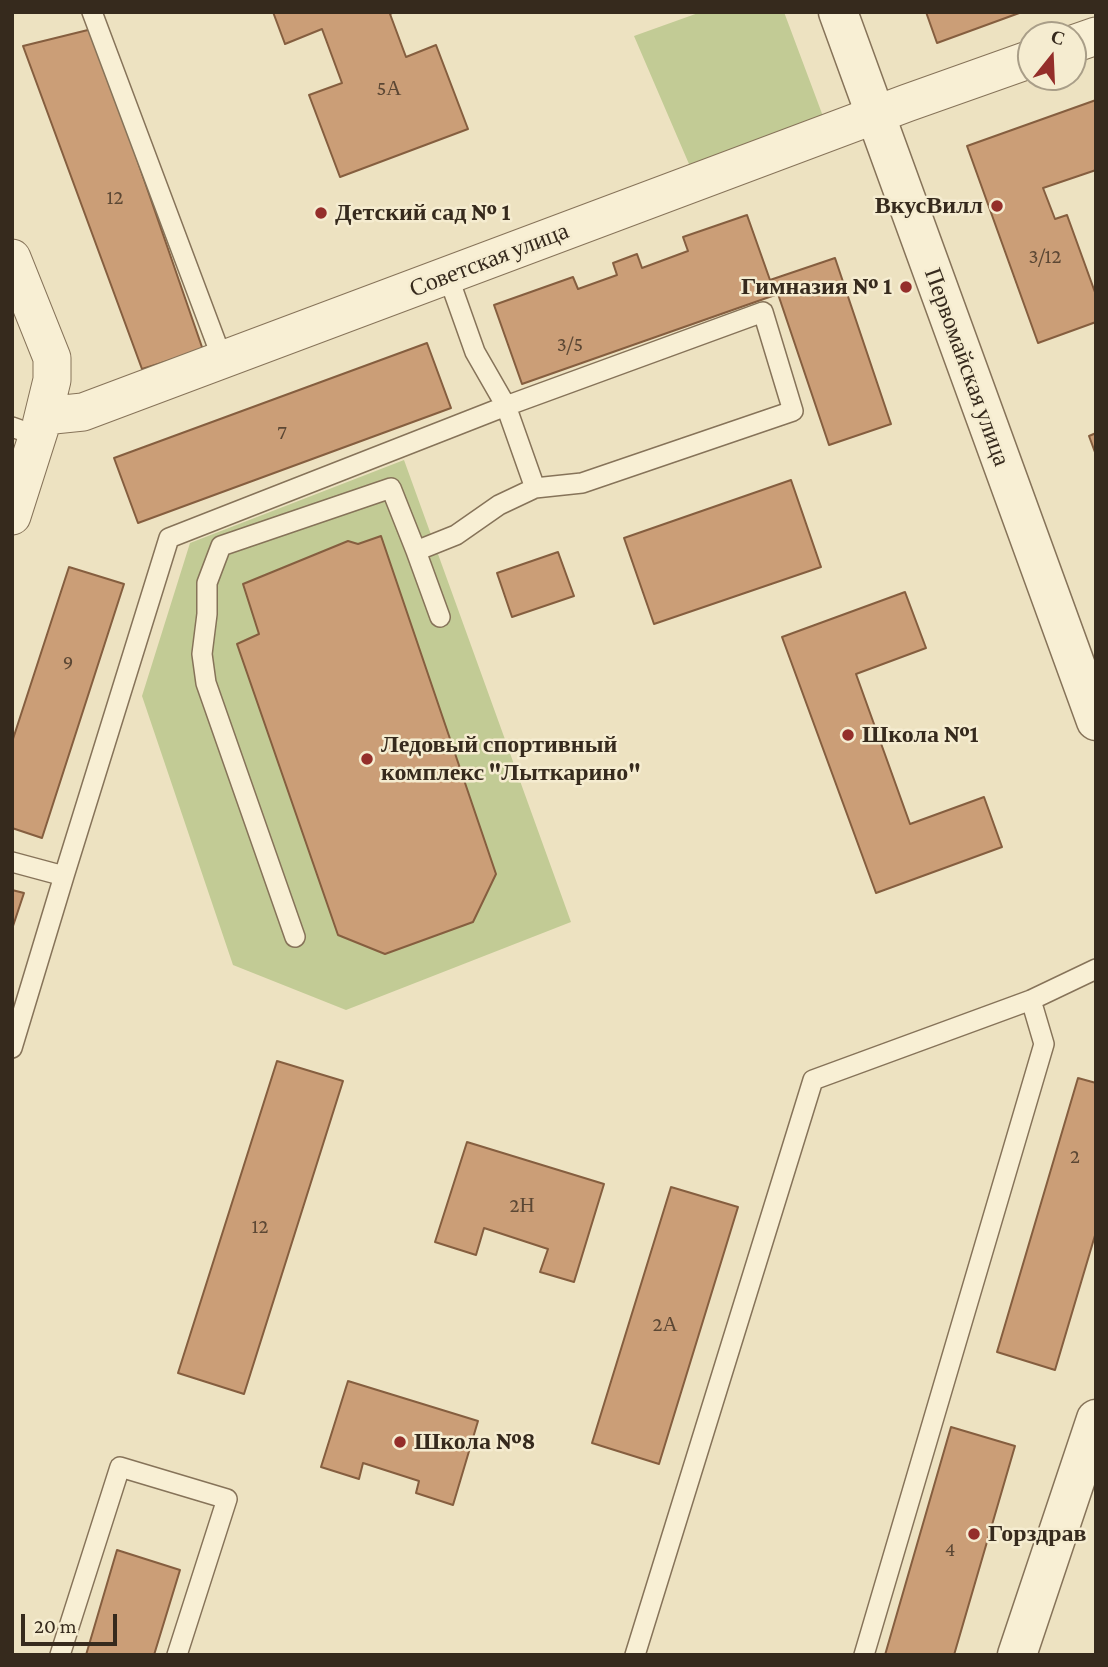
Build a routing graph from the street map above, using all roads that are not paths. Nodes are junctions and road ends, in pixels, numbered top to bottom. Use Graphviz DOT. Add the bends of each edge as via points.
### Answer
graph roads {
  1 [pos="92,12"];
  2 [pos="838,12"];
  3 [pos="1017,64"];
  4 [pos="876,115"];
  5 [pos="12,258"];
  6 [pos="448,276"];
  7 [pos="223,361"];
  8 [pos="506,406"];
  9 [pos="31,427"];
  10 [pos="534,488"];
  11 [pos="12,516"];
  12 [pos="416,551"];
  13 [pos="440,617"];
  14 [pos="1096,722"];
  15 [pos="12,862"];
  16 [pos="64,876"];
  17 [pos="295,937"];
  18 [pos="1096,969"];
  19 [pos="1031,1000"];
  20 [pos="12,1048"];
  21 [pos="1096,1419"];
  22 [pos="60,1655"];
  23 [pos="177,1655"];
  24 [pos="635,1655"];
  25 [pos="864,1655"];
  26 [pos="1017,1655"];
  1 -- 7 [label="lane"];
  2 -- 4 [label="street, Первомайская улица"];
  3 -- 4 [label="street, Советская улица"];
  4 -- 6 [label="street, Советская улица"];
  4 -- 14 [label="street, Первомайская улица"];
  5 -- 9 [label="street" via="52,358 52,380"];
  6 -- 7 [label="street, Советская улица"];
  6 -- 8 [label="lane" via="475,352"];
  7 -- 9 [label="street, Советская улица"];
  8 -- 10 [label="lane"];
  8 -- 10 [label="lane" via="762,312 793,411 582,483"];
  8 -- 16 [label="lane" via="169,538"];
  9 -- 11 [label="street"];
  10 -- 12 [label="lane" via="499,505 456,535"];
  12 -- 13 [label="lane"];
  12 -- 17 [label="lane" via="391,488 220,546 207,583 202,654 206,683"];
  15 -- 16 [label="lane"];
  16 -- 20 [label="lane"];
  18 -- 19 [label="lane"];
  19 -- 24 [label="lane" via="813,1080"];
  19 -- 25 [label="lane" via="1044,1044"];
  21 -- 26 [label="street"];
  22 -- 23 [label="lane" via="120,1467 227,1499"];
}
